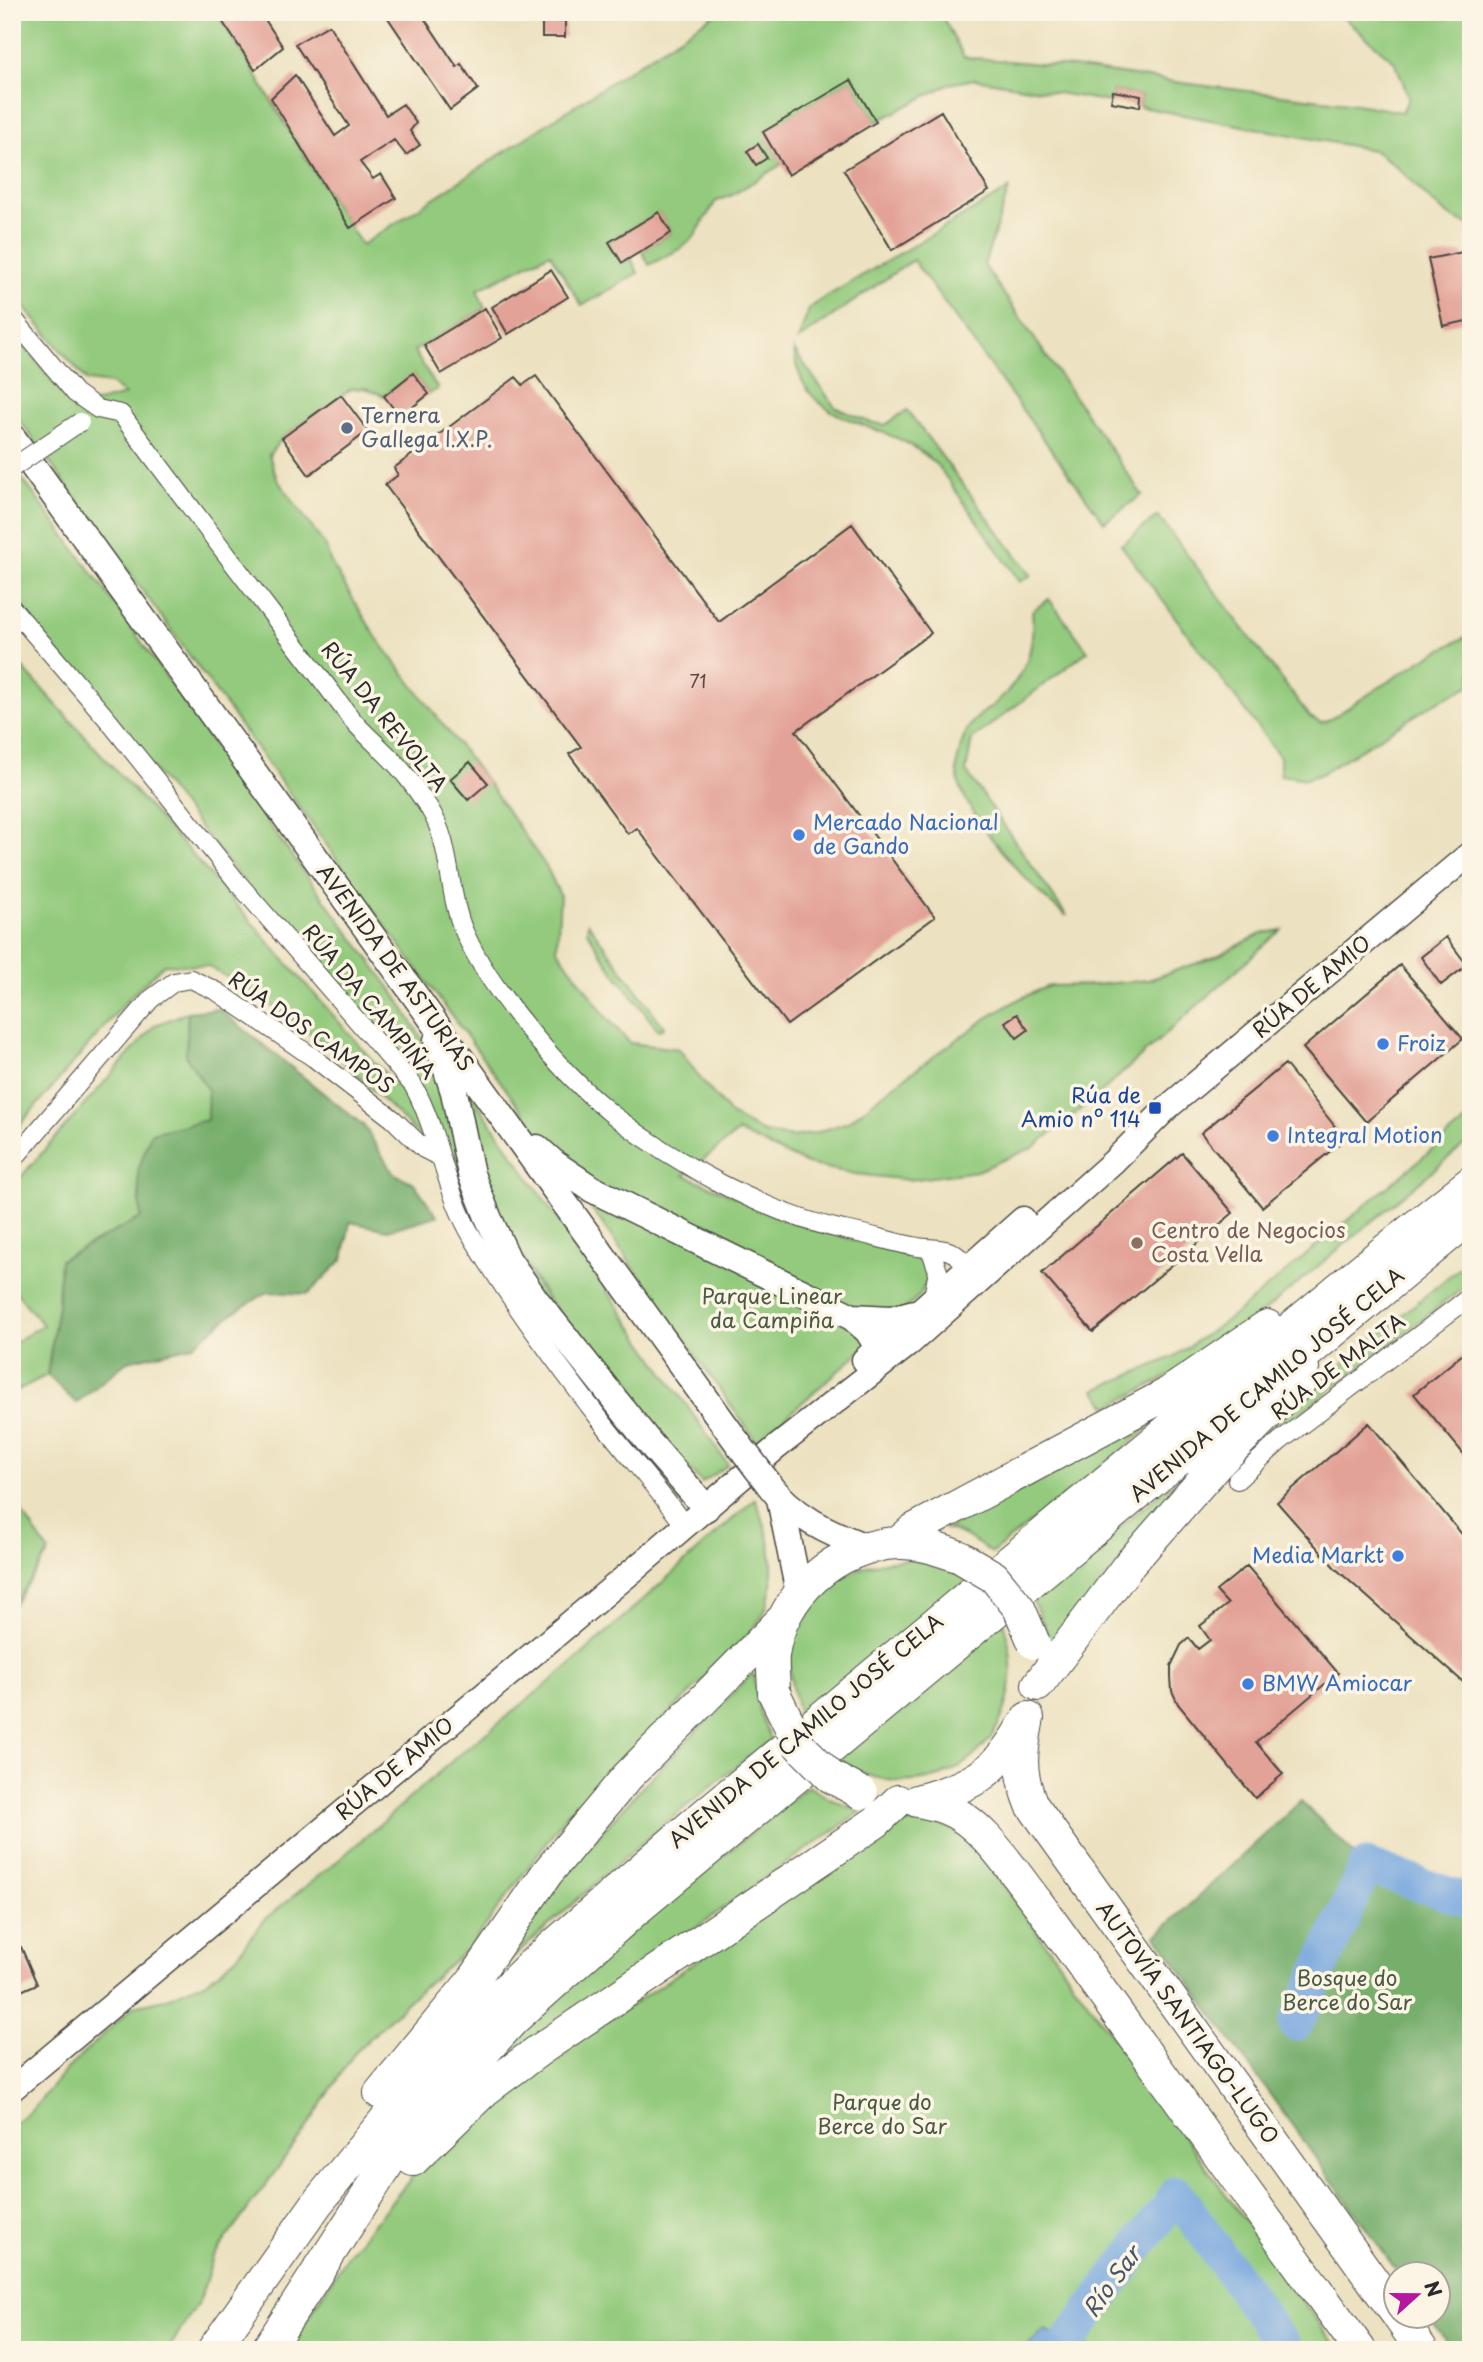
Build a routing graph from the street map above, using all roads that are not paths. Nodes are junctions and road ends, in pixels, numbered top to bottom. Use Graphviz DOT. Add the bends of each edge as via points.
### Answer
graph roads {
  1 [pos="12,317"];
  2 [pos="98,409"];
  3 [pos="12,437"];
  4 [pos="12,468"];
  5 [pos="12,608"];
  6 [pos="1471,853"];
  7 [pos="430,1018"];
  8 [pos="502,1115"];
  9 [pos="1153,1120"];
  10 [pos="440,1157"];
  11 [pos="12,1161"];
  12 [pos="1471,1163"];
  13 [pos="1470,1183"];
  14 [pos="1471,1217"];
  15 [pos="1041,1226"];
  16 [pos="925,1251"];
  17 [pos="960,1260"];
  18 [pos="1471,1296"];
  19 [pos="924,1313"];
  20 [pos="852,1317"];
  21 [pos="1305,1318"];
  22 [pos="878,1347"];
  23 [pos="1306,1352"];
  24 [pos="839,1400"];
  25 [pos="777,1447"];
  26 [pos="1237,1480"];
  27 [pos="774,1491"];
  28 [pos="706,1508"];
  29 [pos="685,1526"];
  30 [pos="898,1543"];
  31 [pos="866,1547"];
  32 [pos="791,1605"];
  33 [pos="1038,1685"];
  34 [pos="1028,1718"];
  35 [pos="908,1801"];
  36 [pos="12,2089"];
  37 [pos="318,2202"];
  38 [pos="321,2263"];
  39 [pos="1382,2294"];
  40 [pos="1408,2330"];
  41 [pos="213,2350"];
  42 [pos="267,2350"];
  43 [pos="1360,2350"];
  44 [pos="1422,2350"];
  1 -- 2 [label="street, RÚA DA REVOLTA" via="75,393"];
  2 -- 4 [label="street, bridge"];
  2 -- 16 [label="street, RÚA DA REVOLTA" via="121,414 354,722 402,771 429,808 441,828 453,895 478,959 568,1075 653,1145 704,1174 824,1226"];
  3 -- 7 [label="main road, AVENIDA DE ASTURIAS"];
  5 -- 10 [label="street, RÚA DA CAMPIÑA" via="238,883 413,1085"];
  6 -- 9 [label="street, RÚA DE AMIO"];
  7 -- 8 [label="main road, AVENIDA DE ASTURIAS"];
  7 -- 28 [label="main road" via="454,1092 471,1174 508,1260 647,1440"];
  8 -- 20 [label="main road" via="555,1164 592,1189"];
  8 -- 27 [label="main road, AVENIDA DE ASTURIAS, bridge"];
  9 -- 15 [label="street, RÚA DE AMIO"];
  9 -- 17 [label="street, RÚA DE AMIO" via="1013,1228"];
  10 -- 11 [label="street, RÚA DOS CAMPOS" via="424,1149 314,1058 218,992 191,979 174,982 151,999"];
  10 -- 29 [label="street, RÚA DA CAMPIÑA" via="456,1208 522,1314"];
  12 -- 13 [label="highway"];
  13 -- 21 [label="highway, AVENIDA DE CAMILO JOSÉ CELA"];
  14 -- 23 [label="highway, AVENIDA DE CAMILO JOSÉ CELA"];
  15 -- 17 [label="street, RÚA DE AMIO" via="984,1263"];
  15 -- 19 [label="street, RÚA DE AMIO"];
  16 -- 17 [label="street, RÚA DA REVOLTA" via="957,1268"];
  16 -- 19 [label="street" via="938,1271 938,1282"];
  17 -- 19 [label="street, RÚA DE AMIO"];
  18 -- 26 [label="street, RÚA DE MALTA" via="1280,1441"];
  19 -- 20 [label="main road" via="891,1319"];
  19 -- 22 [label="street, RÚA DE AMIO"];
  19 -- 24 [label="street, RÚA DE AMIO"];
  20 -- 22 [label="main road"];
  21 -- 30 [label="highway" via="1279,1318 1167,1394 913,1530"];
  21 -- 37 [label="highway, AVENIDA DE CAMILO JOSÉ CELA" via="549,1948 432,2065"];
  22 -- 24 [label="street, RÚA DE AMIO" via="878,1358"];
  22 -- 25 [label="street, RÚA DE AMIO"];
  23 -- 33 [label="highway" via="1300,1382 1218,1463 1128,1566"];
  23 -- 38 [label="highway, AVENIDA DE CAMILO JOSÉ CELA" via="631,1914 524,2011 401,2143"];
  24 -- 25 [label="street, RÚA DE AMIO"];
  25 -- 28 [label="street, RÚA DE AMIO"];
  27 -- 31 [label="main road" via="825,1531"];
  27 -- 32 [label="main road"];
  28 -- 29 [label="street, RÚA DE AMIO"];
  29 -- 36 [label="street, RÚA DE AMIO"];
  30 -- 31 [label="highway"];
  30 -- 33 [label="highway, bridge" via="930,1546 994,1577 1019,1608 1034,1643"];
  31 -- 32 [label="highway" via="829,1565"];
  32 -- 35 [label="highway, bridge" via="773,1655 774,1693 800,1746 830,1776 861,1793"];
  32 -- 37 [label="highway" via="627,1777 547,1872 474,1979 362,2114"];
  33 -- 34 [label="highway"];
  34 -- 35 [label="highway" via="1008,1752 984,1775 957,1790"];
  34 -- 39 [label="highway, AUTOVÍA SANTIAGO-LUGO" via="1020,1759 1032,1805"];
  35 -- 38 [label="highway" via="485,2090 426,2146"];
  35 -- 43 [label="highway" via="946,1808 986,1837"];
  37 -- 41 [label="highway, AVENIDA DE CAMILO JOSÉ CELA"];
  38 -- 42 [label="highway, AVENIDA DE CAMILO JOSÉ CELA"];
  40 -- 44 [label="highway, AUTOVÍA SANTIAGO-LUGO"];
}
